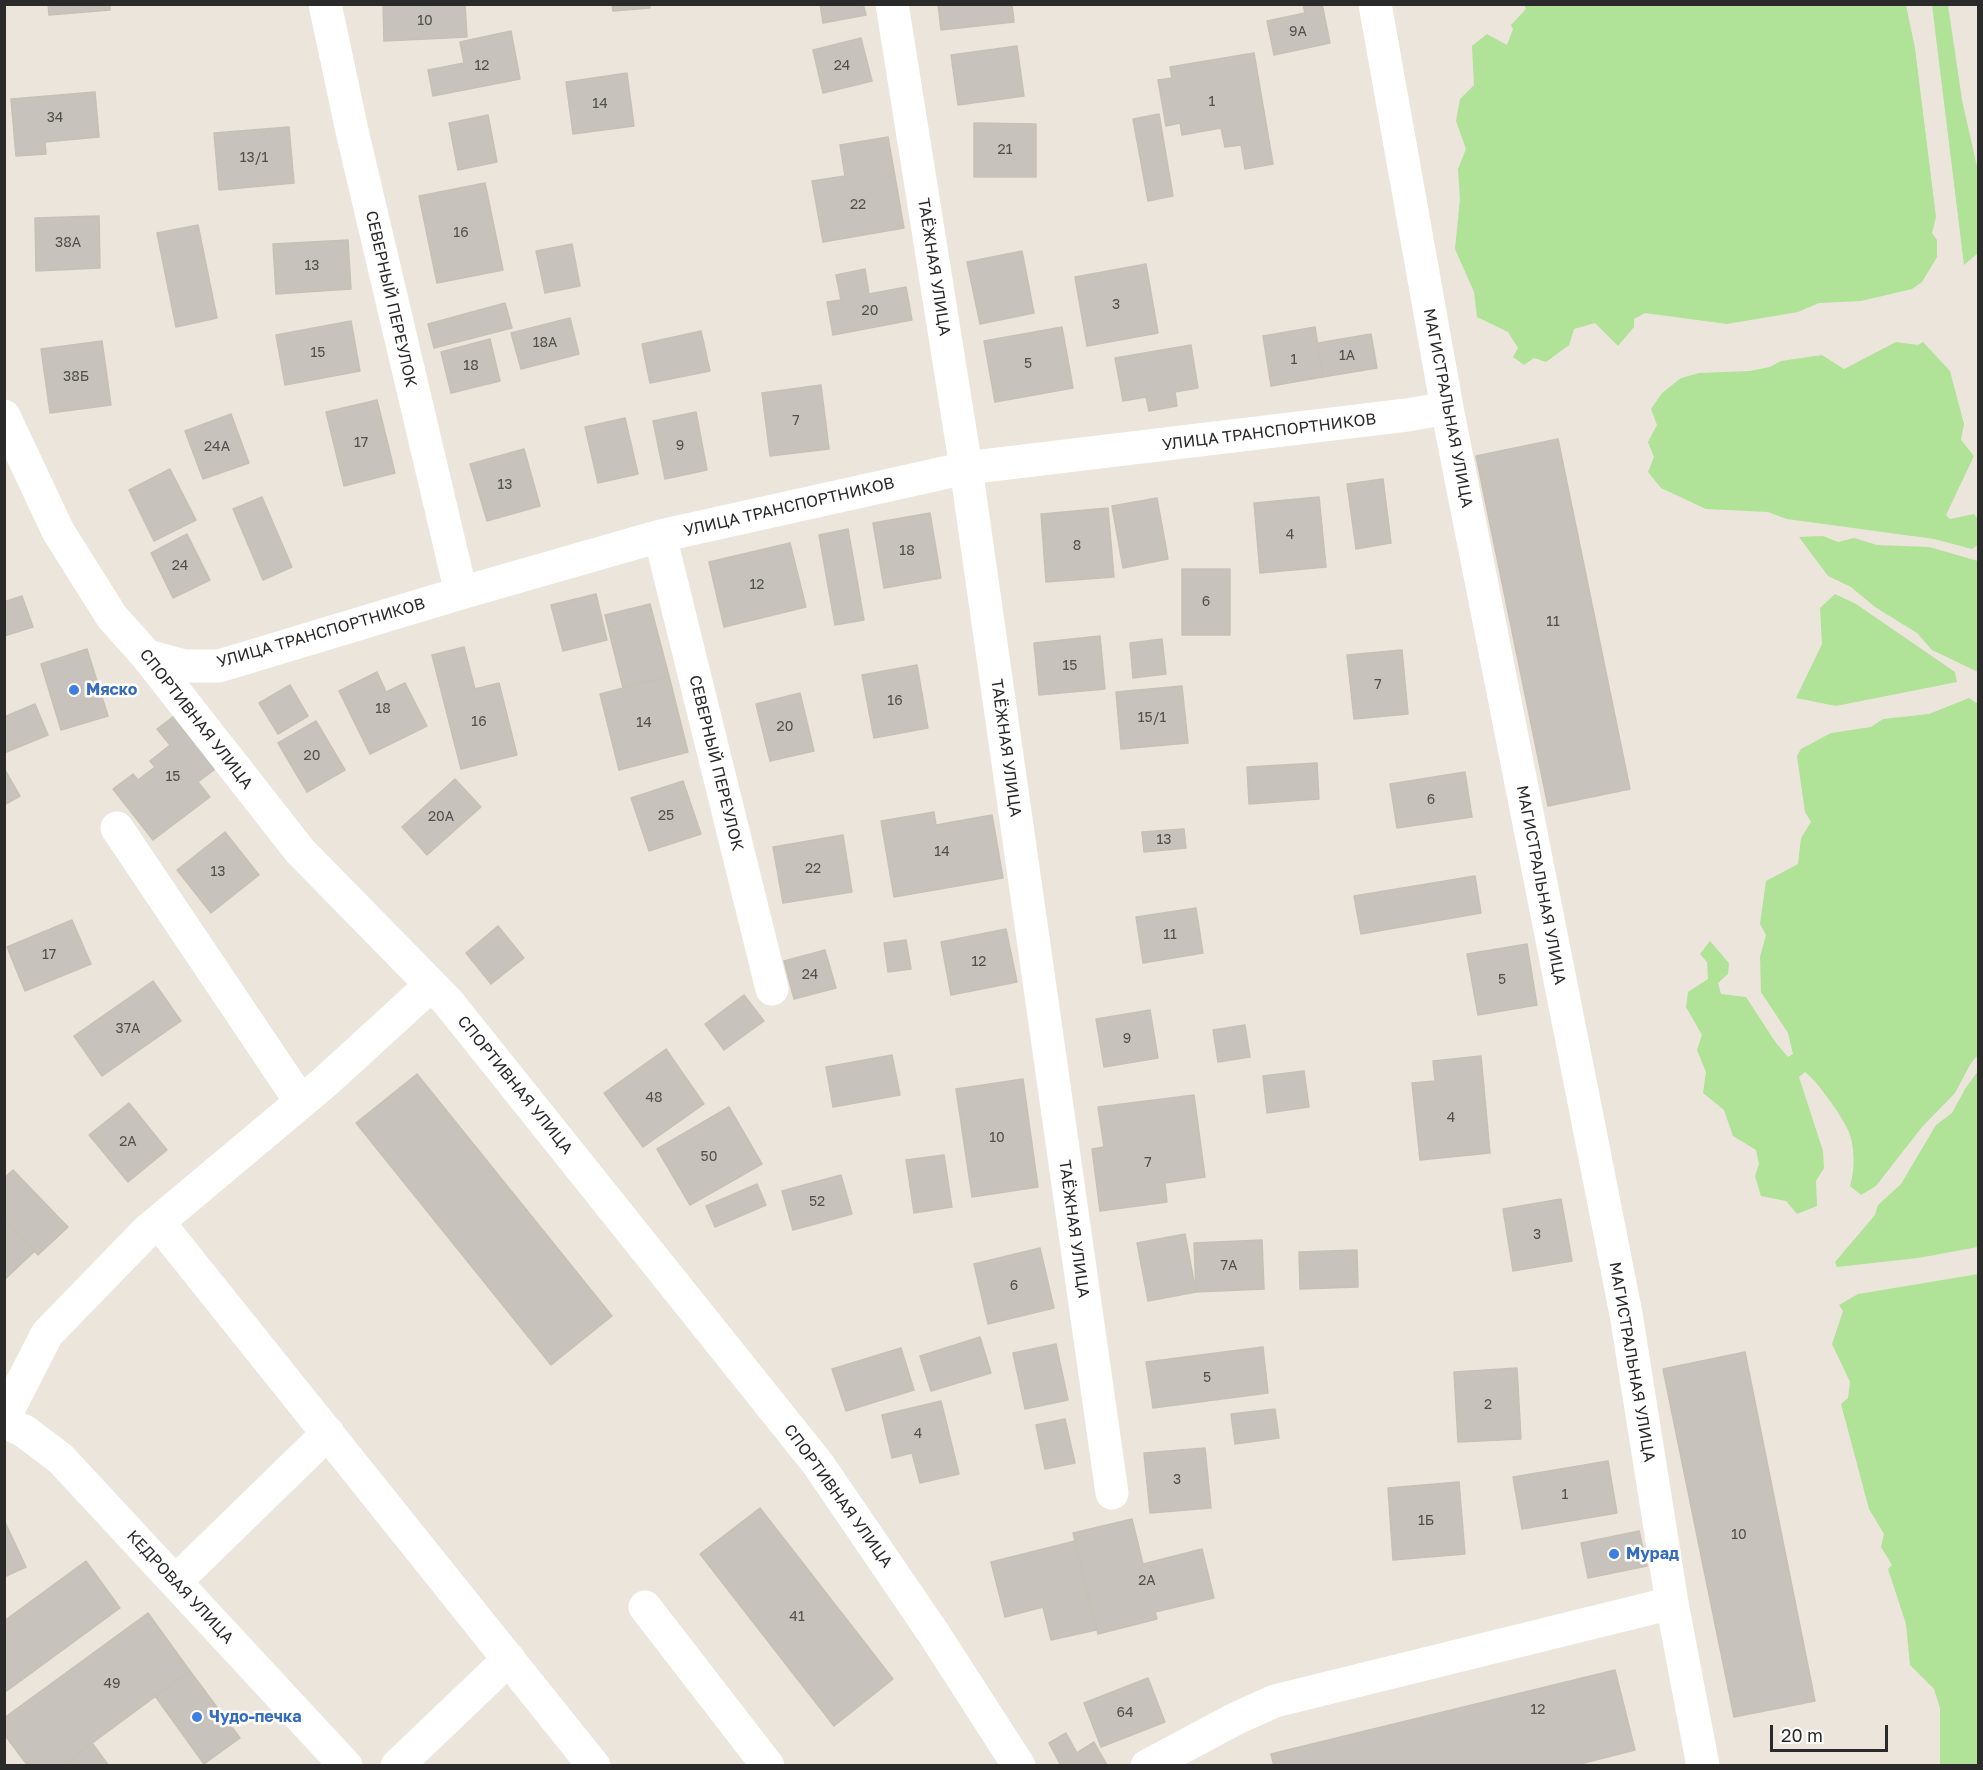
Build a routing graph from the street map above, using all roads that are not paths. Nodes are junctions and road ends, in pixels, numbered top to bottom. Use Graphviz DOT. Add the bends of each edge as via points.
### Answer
graph roads {
  1 [pos="325,4"];
  2 [pos="892,4"];
  3 [pos="1375,4"];
  4 [pos="1447,408"];
  5 [pos="4,416"];
  6 [pos="966,468"];
  7 [pos="660,537"];
  8 [pos="461,592"];
  9 [pos="147,656"];
  10 [pos="117,828"];
  11 [pos="431,985"];
  12 [pos="772,989"];
  13 [pos="301,1102"];
  14 [pos="158,1222"];
  15 [pos="4,1420"];
  16 [pos="328,1433"];
  17 [pos="1112,1493"];
  18 [pos="175,1582"];
  19 [pos="1672,1603"];
  20 [pos="645,1607"];
  21 [pos="509,1659"];
  22 [pos="346,1766"];
  23 [pos="397,1766"];
  24 [pos="594,1766"];
  25 [pos="768,1766"];
  26 [pos="1019,1766"];
  27 [pos="1147,1766"];
  28 [pos="1703,1766"];
  1 -- 8 [label="street, СЕВЕРНЫЙ ПЕРЕУЛОК"];
  2 -- 6 [label="street, ТАЁЖНАЯ УЛИЦА"];
  3 -- 4 [label="street, МАГИСТРАЛЬНАЯ УЛИЦА"];
  4 -- 6 [label="street, УЛИЦА ТРАНСПОРТНИКОВ"];
  4 -- 19 [label="street, МАГИСТРАЛЬНАЯ УЛИЦА" via="1626,1314"];
  5 -- 9 [label="street, СПОРТИВНАЯ УЛИЦА" via="58,531 112,616"];
  6 -- 7 [label="street, УЛИЦА ТРАНСПОРТНИКОВ"];
  6 -- 17 [label="street, ТАЁЖНАЯ УЛИЦА"];
  7 -- 8 [label="street, УЛИЦА ТРАНСПОРТНИКОВ"];
  7 -- 12 [label="street, СЕВЕРНЫЙ ПЕРЕУЛОК"];
  8 -- 9 [label="street, УЛИЦА ТРАНСПОРТНИКОВ" via="219,666 184,666"];
  9 -- 11 [label="street, СПОРТИВНАЯ УЛИЦА" via="300,851"];
  10 -- 13 [label="street"];
  11 -- 13 [label="street"];
  11 -- 26 [label="street, СПОРТИВНАЯ УЛИЦА" via="818,1464"];
  13 -- 14 [label="street"];
  14 -- 15 [label="street" via="47,1334"];
  14 -- 16 [label="street"];
  15 -- 18 [label="street, КЕДРОВАЯ УЛИЦА" via="61,1459"];
  16 -- 18 [label="street"];
  16 -- 21 [label="street"];
  18 -- 22 [label="street, КЕДРОВАЯ УЛИЦА"];
  19 -- 27 [label="street" via="1275,1701"];
  19 -- 28 [label="street, МАГИСТРАЛЬНАЯ УЛИЦА"];
  20 -- 25 [label="street"];
  21 -- 23 [label="street"];
  21 -- 24 [label="street"];
}
